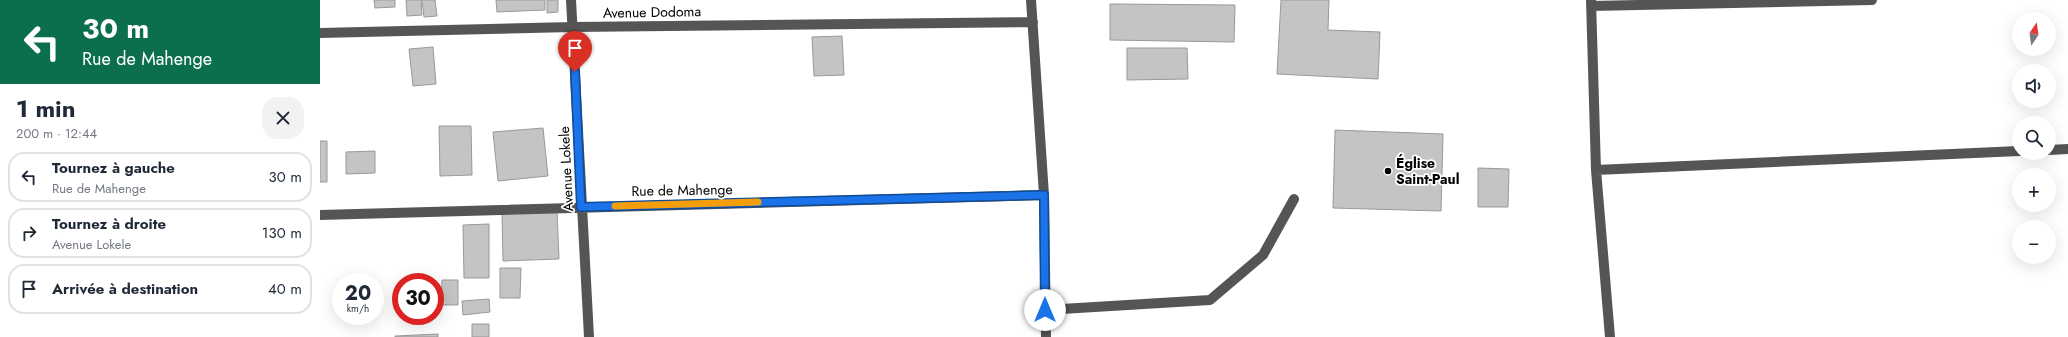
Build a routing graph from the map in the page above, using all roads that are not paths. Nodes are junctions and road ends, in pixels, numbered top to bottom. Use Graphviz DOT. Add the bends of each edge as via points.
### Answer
graph roads {
  1 [pos="571,0"];
  2 [pos="1031,0"];
  3 [pos="1872,0"];
  4 [pos="1591,3"];
  5 [pos="1033,22"];
  6 [pos="573,27"];
  7 [pos="320,33"];
  8 [pos="2068,149"];
  9 [pos="2056,150"];
  10 [pos="2012,151"];
  11 [pos="1596,170"];
  12 [pos="1044,195"];
  13 [pos="1294,199"];
  14 [pos="581,207"];
  15 [pos="320,214"];
  16 [pos="1045,310"];
  17 [pos="589,337"];
  18 [pos="1046,337"];
  19 [pos="1610,337"];
  1 -- 6 [label="street, Avenue Lokele"];
  2 -- 5 [label="street"];
  3 -- 4 [label="street"];
  4 -- 11 [label="street"];
  5 -- 6 [label="street, Avenue Dodoma"];
  5 -- 12 [label="street"];
  6 -- 7 [label="street, Avenue Dodoma"];
  6 -- 14 [label="street, Avenue Lokele"];
  8 -- 9 [label="street"];
  10 -- 11 [label="street"];
  11 -- 19 [label="street"];
  12 -- 14 [label="street, Rue de Mahenge"];
  12 -- 16 [label="street"];
  13 -- 16 [label="street" via="1263,255 1210,300"];
  14 -- 15 [label="street, Rue de Mahenge"];
  14 -- 17 [label="street, Avenue Lokele"];
  16 -- 18 [label="street"];
}
